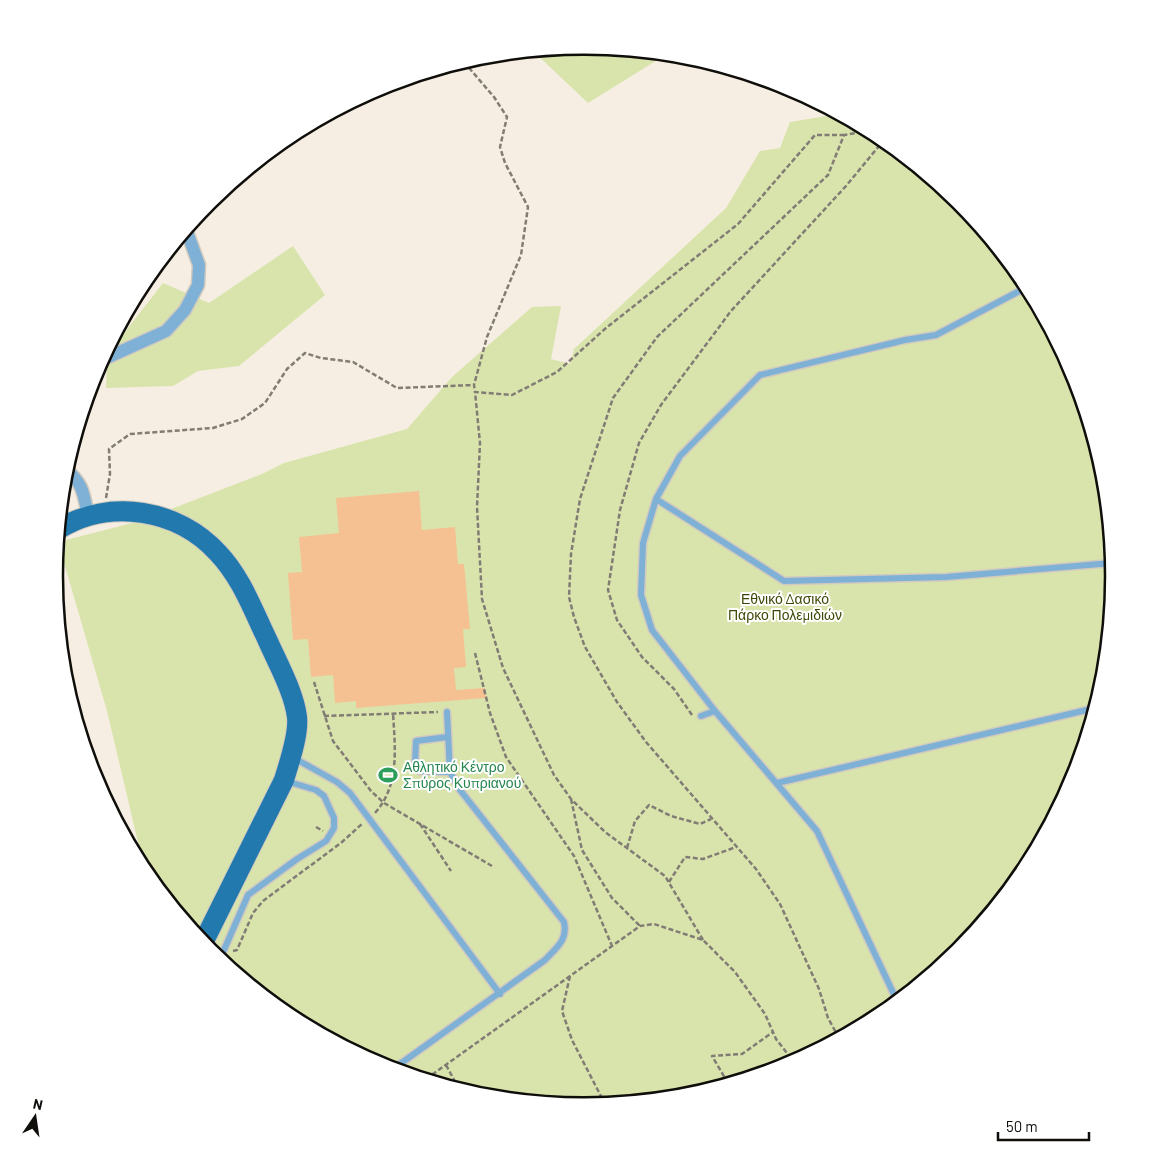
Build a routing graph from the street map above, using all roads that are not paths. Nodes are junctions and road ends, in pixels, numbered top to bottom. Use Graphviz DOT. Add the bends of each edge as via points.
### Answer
graph roads {
  1 [pos="188,237"];
  2 [pos="1019,291"];
  3 [pos="113,355"];
  4 [pos="73,475"];
  5 [pos="656,499"];
  6 [pos="96,514"];
  7 [pos="66,525"];
  8 [pos="1105,564"];
  9 [pos="1087,710"];
  10 [pos="447,712"];
  11 [pos="715,712"];
  12 [pos="701,716"];
  13 [pos="447,737"];
  14 [pos="292,756"];
  15 [pos="450,772"];
  16 [pos="284,780"];
  17 [pos="777,783"];
  18 [pos="206,931"];
  19 [pos="223,951"];
  20 [pos="500,994"];
  21 [pos="894,994"];
  22 [pos="401,1063"];
  1 -- 3 [label="street" via="199,265 198,285 185,310 166,331"];
  2 -- 5 [label="lane" via="936,335 760,375 680,456"];
  4 -- 6 [label="street"];
  5 -- 8 [label="lane" via="784,582 946,577"];
  5 -- 11 [label="lane" via="643,543 641,595 652,630"];
  6 -- 7 [label="main road"];
  6 -- 14 [label="main road" via="138,511 166,517 197,534 219,554 241,585 284,676 297,718"];
  9 -- 17 [label="lane"];
  10 -- 13 [label="lane"];
  11 -- 12 [label="lane"];
  11 -- 17 [label="lane"];
  13 -- 15 [label="lane"];
  13 -- 15 [label="lane" via="416,741 415,765 419,770"];
  14 -- 16 [label="main road"];
  14 -- 20 [label="lane" via="350,793"];
  15 -- 20 [label="lane" via="460,790 564,922 564,941 545,960"];
  16 -- 18 [label="main road"];
  16 -- 19 [label="lane" via="316,790 324,796 334,818 334,828 326,842 297,859 248,896"];
  17 -- 21 [label="lane" via="817,832"];
  20 -- 22 [label="lane"];
}
